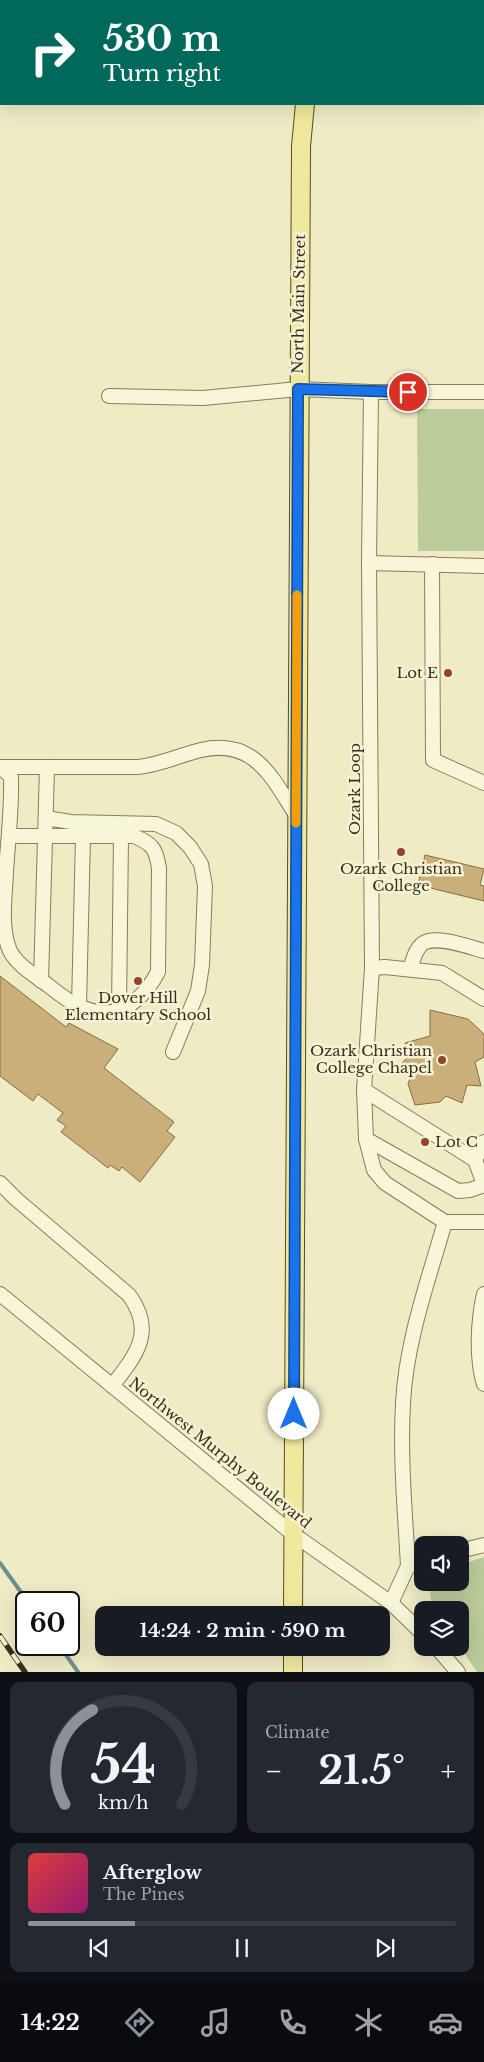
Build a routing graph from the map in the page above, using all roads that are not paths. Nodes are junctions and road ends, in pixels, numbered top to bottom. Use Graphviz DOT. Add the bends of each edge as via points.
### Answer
graph roads {
  1 [pos="305,105"];
  2 [pos="298,389"];
  3 [pos="371,392"];
  4 [pos="484,392"];
  5 [pos="109,396"];
  6 [pos="369,562"];
  7 [pos="432,564"];
  8 [pos="484,566"];
  9 [pos="47,767"];
  10 [pos="1,768"];
  11 [pos="484,783"];
  12 [pos="296,815"];
  13 [pos="46,818"];
  14 [pos="9,836"];
  15 [pos="46,836"];
  16 [pos="83,836"];
  17 [pos="121,836"];
  18 [pos="484,950"];
  19 [pos="372,968"];
  20 [pos="410,969"];
  21 [pos="42,981"];
  22 [pos="484,999"];
  23 [pos="79,1006"];
  24 [pos="119,1010"];
  25 [pos="173,1052"];
  26 [pos="364,1090"];
  27 [pos="366,1139"];
  28 [pos="484,1142"];
  29 [pos="475,1160"];
  30 [pos="0,1183"];
  31 [pos="484,1184"];
  32 [pos="445,1222"];
  33 [pos="484,1222"];
  34 [pos="0,1294"];
  35 [pos="484,1294"];
  36 [pos="484,1384"];
  37 [pos="112,1386"];
  38 [pos="293,1534"];
  39 [pos="484,1545"];
  40 [pos="469,1549"];
  41 [pos="414,1564"];
  42 [pos="408,1566"];
  43 [pos="391,1603"];
  44 [pos="293,1606"];
  45 [pos="414,1625"];
  46 [pos="293,1656"];
  47 [pos="445,1656"];
  48 [pos="293,1672"];
  49 [pos="458,1672"];
  1 -- 2 [label="main road, North Main Street" via="301,146"];
  2 -- 3 [label="street"];
  2 -- 5 [label="street" via="203,398"];
  2 -- 12 [label="main road, North Main Street"];
  3 -- 4 [label="street"];
  3 -- 6 [label="street, Ozark Loop"];
  6 -- 7 [label="street"];
  6 -- 19 [label="street, Ozark Loop"];
  7 -- 8 [label="street"];
  7 -- 11 [label="street" via="433,760"];
  9 -- 10 [label="street"];
  9 -- 12 [label="street" via="151,766 201,750 231,750 255,758 264,766"];
  9 -- 13 [label="street"];
  10 -- 14 [label="street" via="11,777"];
  12 -- 38 [label="main road, North Main Street"];
  13 -- 15 [label="street"];
  13 -- 25 [label="street" via="71,822 156,824 176,832 201,864 205,886 202,965 198,991"];
  14 -- 15 [label="street"];
  14 -- 21 [label="street" via="3,914 5,939 10,952"];
  15 -- 16 [label="street"];
  15 -- 21 [label="street"];
  16 -- 17 [label="street"];
  16 -- 23 [label="street"];
  17 -- 24 [label="street"];
  17 -- 24 [label="street" via="147,841 156,852 159,955 158,972 150,988 138,1000"];
  18 -- 20 [label="street" via="431,940 422,944"];
  19 -- 20 [label="street"];
  19 -- 26 [label="street, Ozark Loop"];
  20 -- 22 [label="street" via="442,973"];
  21 -- 23 [label="street"];
  23 -- 24 [label="street" via="104,1013"];
  26 -- 27 [label="street, Ozark Loop"];
  26 -- 29 [label="street"];
  27 -- 31 [label="street" via="458,1191"];
  27 -- 32 [label="street, Ozark Loop" via="374,1170 385,1184"];
  28 -- 29 [label="street"];
  29 -- 31 [label="street"];
  30 -- 37 [label="street" via="129,1295 140,1312 140,1343"];
  32 -- 33 [label="street"];
  32 -- 42 [label="street" via="413,1338 403,1402 402,1473"];
  34 -- 37 [label="street, Northwest Murphy Boulevard"];
  35 -- 36 [label="street" via="479,1324"];
  37 -- 38 [label="street, Northwest Murphy Boulevard"];
  38 -- 43 [label="street, Northwest Murphy Boulevard"];
  38 -- 44 [label="main road, North Main Street"];
  39 -- 40 [label="street"];
  41 -- 42 [label="street"];
  42 -- 43 [label="street"];
  43 -- 45 [label="street, Northwest Murphy Boulevard"];
  46 -- 48 [label="main road"];
  47 -- 49 [label="street"];
}
